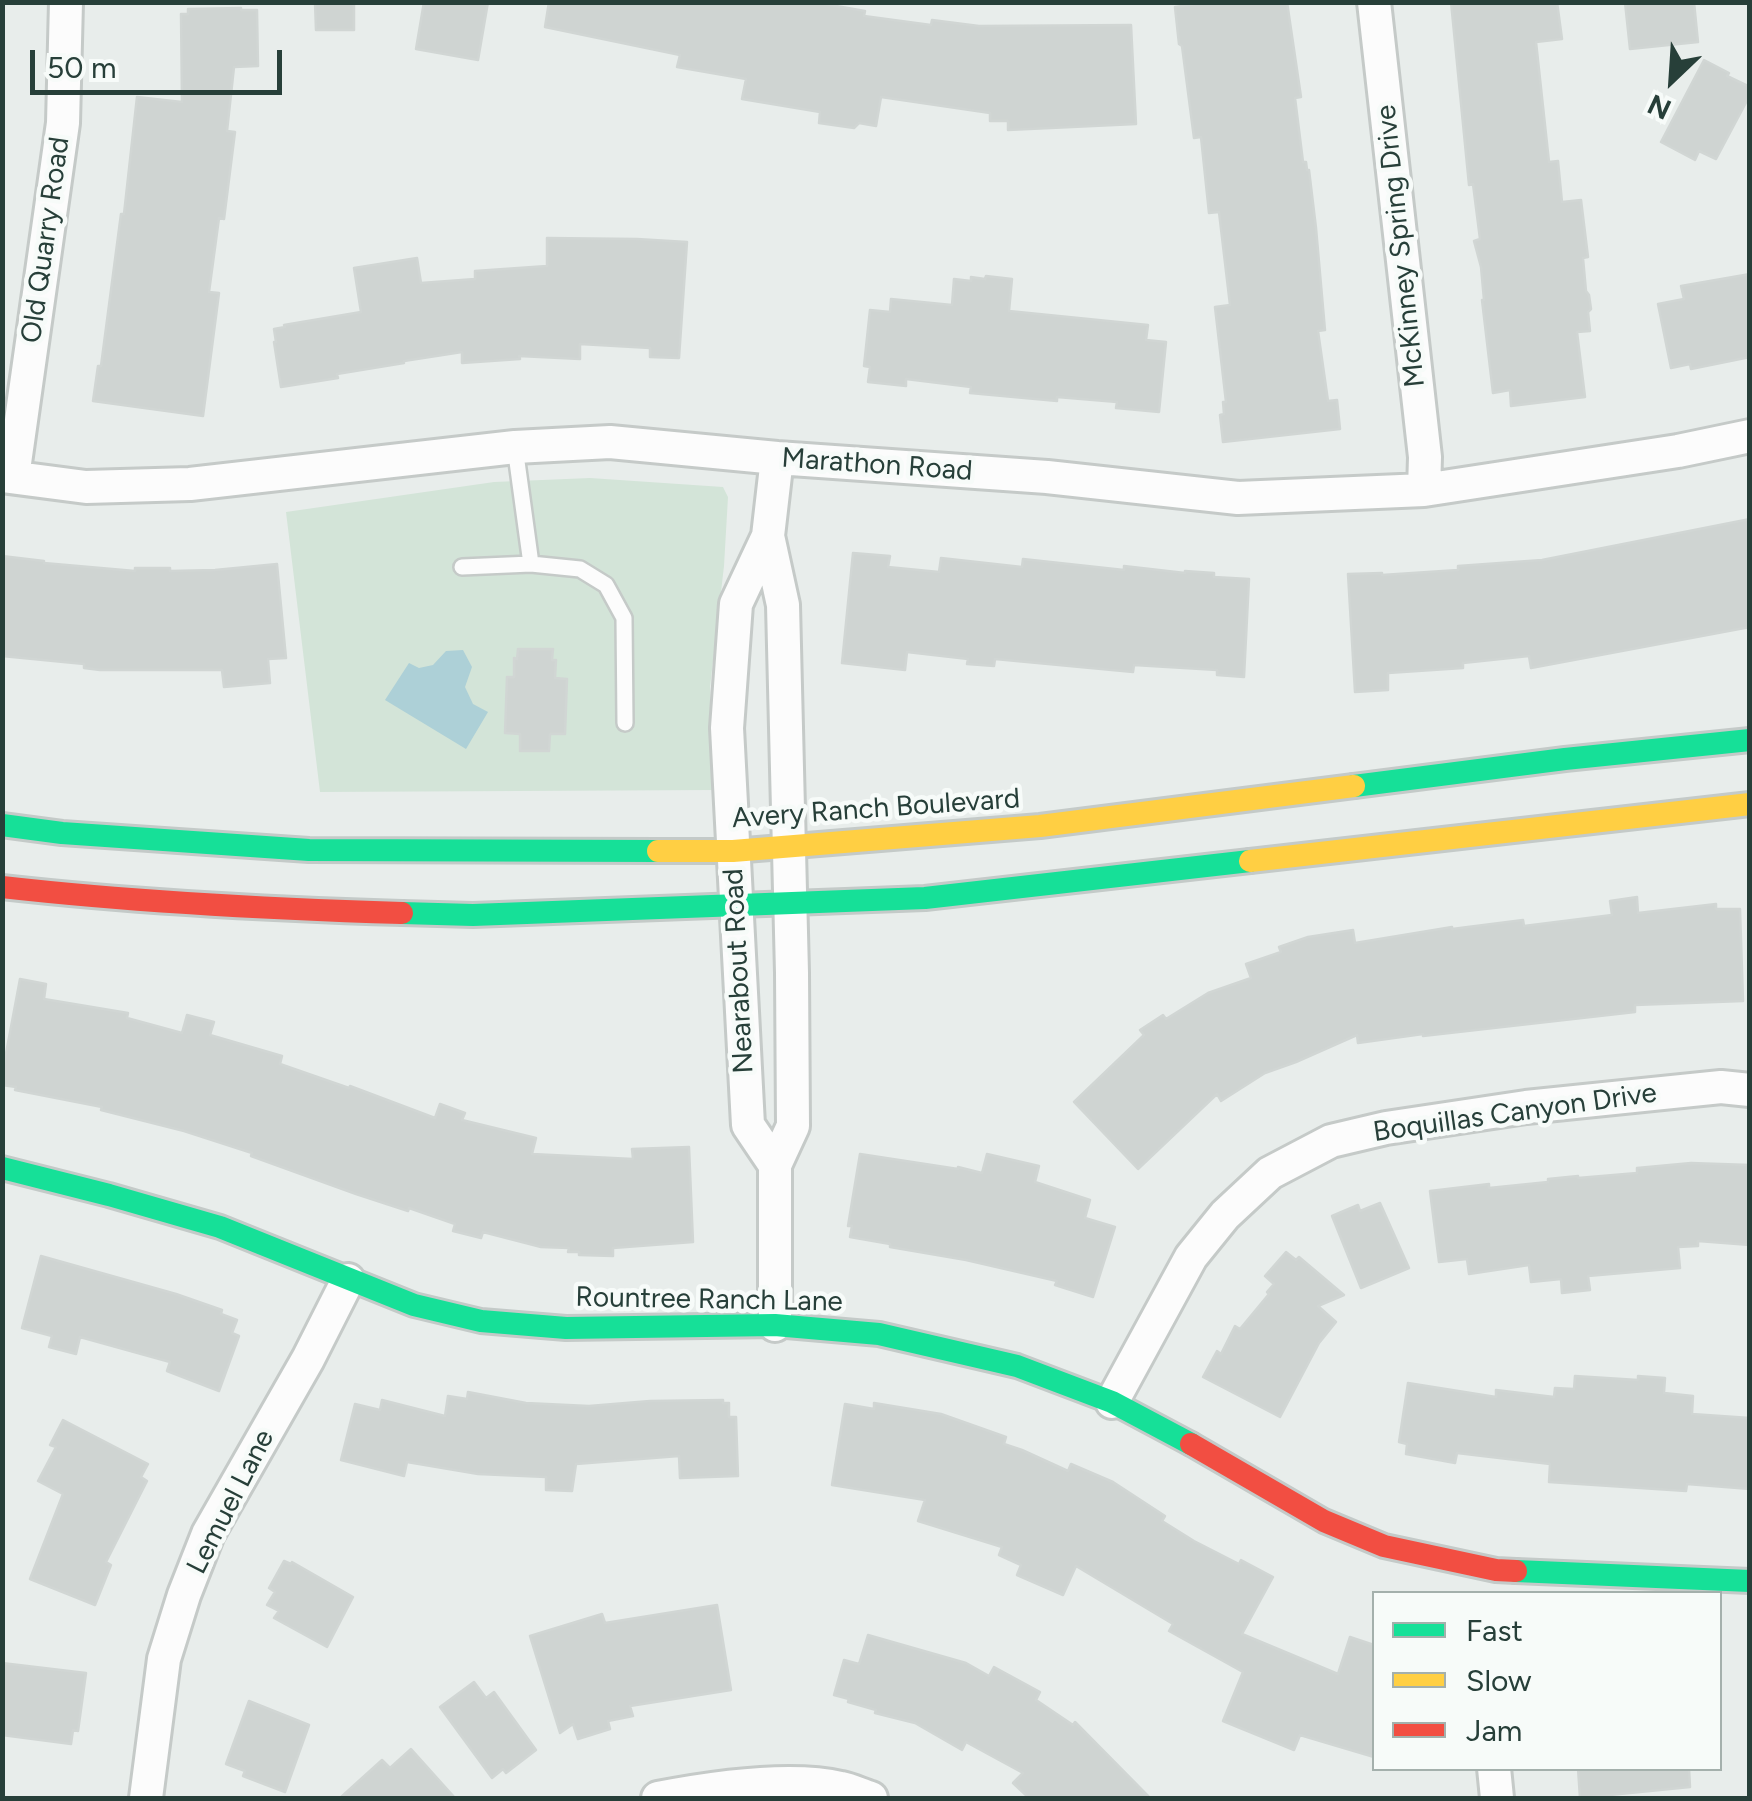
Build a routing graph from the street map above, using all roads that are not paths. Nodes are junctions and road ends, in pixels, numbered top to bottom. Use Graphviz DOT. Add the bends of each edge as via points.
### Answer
graph roads {
  1 [pos="66,2"];
  2 [pos="1374,2"];
  3 [pos="1750,436"];
  4 [pos="515,447"];
  5 [pos="777,458"];
  6 [pos="8,477"];
  7 [pos="1424,490"];
  8 [pos="768,536"];
  9 [pos="531,564"];
  10 [pos="462,567"];
  11 [pos="625,723"];
  12 [pos="1750,740"];
  13 [pos="1750,804"];
  14 [pos="2,825"];
  15 [pos="788,848"];
  16 [pos="733,852"];
  17 [pos="2,886"];
  18 [pos="790,905"];
  19 [pos="736,906"];
  20 [pos="1750,1090"];
  21 [pos="774,1165"];
  22 [pos="2,1168"];
  23 [pos="348,1280"];
  24 [pos="775,1325"];
  25 [pos="1112,1402"];
  26 [pos="1750,1581"];
  27 [pos="1496,1582"];
  28 [pos="1494,1771"];
  29 [pos="146,1798"];
  30 [pos="658,1798"];
  31 [pos="871,1798"];
  32 [pos="1497,1798"];
  1 -- 6 [label="street, Old Quarry Road" via="63,123"];
  2 -- 7 [label="street, McKinney Spring Drive"];
  3 -- 7 [label="street, Marathon Road"];
  4 -- 5 [label="street, Marathon Road" via="610,442"];
  4 -- 6 [label="street, Marathon Road" via="190,484 86,486"];
  4 -- 9 [label="lane"];
  5 -- 7 [label="street, Marathon Road" via="1238,498"];
  5 -- 8 [label="street, Nearabout Road"];
  8 -- 15 [label="street, Nearabout Road" via="783,605"];
  8 -- 16 [label="street, Nearabout Road" via="736,604 727,728"];
  9 -- 10 [label="lane"];
  9 -- 11 [label="lane" via="580,569 606,585 624,618"];
  12 -- 15 [label="main road, Avery Ranch Boulevard" via="1040,826"];
  13 -- 18 [label="main road" via="925,898"];
  14 -- 16 [label="main road, Avery Ranch Boulevard" via="309,850"];
  15 -- 16 [label="main road, Avery Ranch Boulevard"];
  15 -- 18 [label="street, Nearabout Road"];
  16 -- 19 [label="street, Nearabout Road"];
  17 -- 19 [label="main road" via="89,897 473,916"];
  18 -- 19 [label="main road"];
  18 -- 21 [label="street, Nearabout Road" via="793,1126"];
  19 -- 21 [label="street, Nearabout Road" via="748,1125"];
  20 -- 25 [label="street, Boquillas Canyon Drive" via="1721,1086 1526,1106 1331,1142 1270,1173 1225,1215 1191,1257"];
  21 -- 24 [label="street, Nearabout Road"];
  22 -- 23 [label="main road, Rountree Ranch Lane" via="220,1227"];
  23 -- 24 [label="main road, Rountree Ranch Lane" via="481,1321 566,1328"];
  23 -- 29 [label="street, Lemuel Lane" via="208,1534 164,1659"];
  24 -- 25 [label="main road, Rountree Ranch Lane" via="948,1348"];
  25 -- 27 [label="main road, Rountree Ranch Lane" via="1324,1521"];
  26 -- 27 [label="main road, Rountree Ranch Lane"];
  28 -- 32 [label="street"];
  30 -- 31 [label="street" via="796,1783"];
}
